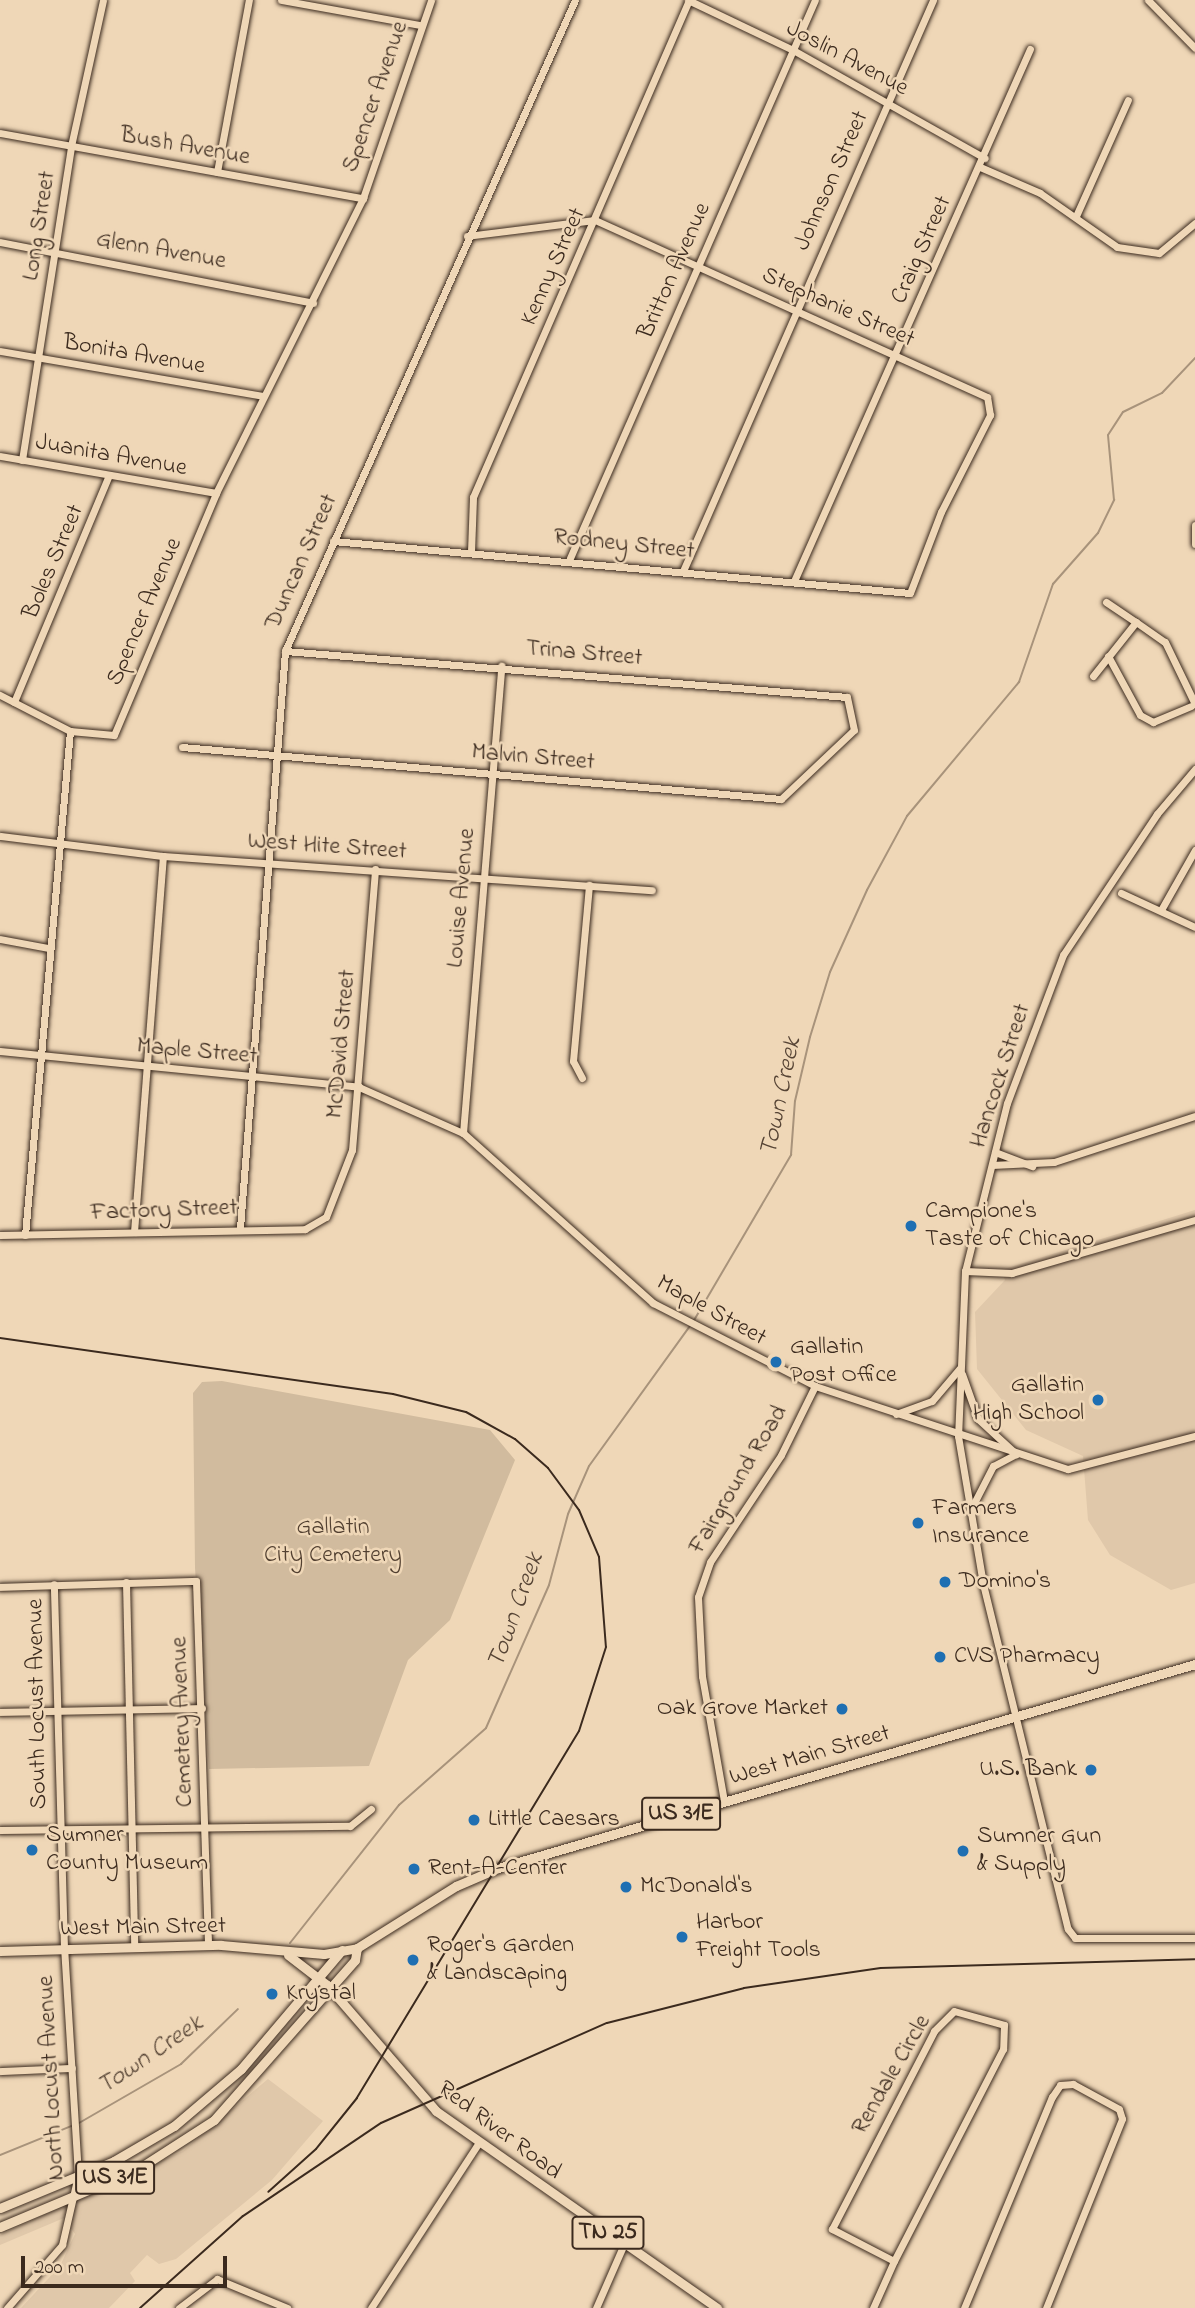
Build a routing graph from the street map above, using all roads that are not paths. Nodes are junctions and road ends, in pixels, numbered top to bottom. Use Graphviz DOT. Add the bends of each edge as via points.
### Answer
graph roads {
  1 [pos="103,0"];
  2 [pos="249,0"];
  3 [pos="281,0"];
  4 [pos="431,0"];
  5 [pos="575,0"];
  6 [pos="688,0"];
  7 [pos="815,0"];
  8 [pos="933,0"];
  9 [pos="1148,0"];
  10 [pos="420,25"];
  11 [pos="1030,48"];
  12 [pos="1195,48"];
  13 [pos="793,50"];
  14 [pos="1128,100"];
  15 [pos="888,102"];
  16 [pos="0,133"];
  17 [pos="71,146"];
  18 [pos="985,158"];
  19 [pos="980,167"];
  20 [pos="217,172"];
  21 [pos="362,198"];
  22 [pos="1076,216"];
  23 [pos="596,220"];
  24 [pos="1195,223"];
  25 [pos="467,236"];
  26 [pos="0,242"];
  27 [pos="54,251"];
  28 [pos="698,266"];
  29 [pos="313,303"];
  30 [pos="796,311"];
  31 [pos="0,351"];
  32 [pos="897,355"];
  33 [pos="40,358"];
  34 [pos="262,397"];
  35 [pos="0,456"];
  36 [pos="22,460"];
  37 [pos="109,475"];
  38 [pos="216,493"];
  39 [pos="1195,525"];
  40 [pos="332,541"];
  41 [pos="1195,544"];
  42 [pos="471,552"];
  43 [pos="570,558"];
  44 [pos="683,570"];
  45 [pos="794,581"];
  46 [pos="910,593"];
  47 [pos="1106,602"];
  48 [pos="1136,622"];
  49 [pos="285,651"];
  50 [pos="1108,656"];
  51 [pos="501,666"];
  52 [pos="1093,677"];
  53 [pos="0,695"];
  54 [pos="14,702"];
  55 [pos="1193,705"];
  56 [pos="854,730"];
  57 [pos="70,731"];
  58 [pos="182,747"];
  59 [pos="279,753"];
  60 [pos="1195,769"];
  61 [pos="492,774"];
  62 [pos="0,836"];
  63 [pos="57,845"];
  64 [pos="1195,850"];
  65 [pos="163,856"];
  66 [pos="267,862"];
  67 [pos="375,869"];
  68 [pos="482,877"];
  69 [pos="589,885"];
  70 [pos="652,890"];
  71 [pos="1121,893"];
  72 [pos="1161,910"];
  73 [pos="1195,927"];
  74 [pos="0,939"];
  75 [pos="48,948"];
  76 [pos="0,1051"];
  77 [pos="41,1058"];
  78 [pos="147,1067"];
  79 [pos="251,1076"];
  80 [pos="582,1078"];
  81 [pos="359,1087"];
  82 [pos="1195,1116"];
  83 [pos="463,1133"];
  84 [pos="995,1153"];
  85 [pos="992,1165"];
  86 [pos="1033,1167"];
  87 [pos="326,1217"];
  88 [pos="1195,1220"];
  89 [pos="240,1228"];
  90 [pos="134,1232"];
  91 [pos="0,1235"];
  92 [pos="25,1235"];
  93 [pos="965,1271"];
  94 [pos="960,1367"];
  95 [pos="815,1386"];
  96 [pos="896,1414"];
  97 [pos="958,1436"];
  98 [pos="1195,1436"];
  99 [pos="1016,1454"];
  100 [pos="970,1511"];
  101 [pos="126,1582"];
  102 [pos="54,1584"];
  103 [pos="0,1587"];
  104 [pos="1195,1664"];
  105 [pos="202,1707"];
  106 [pos="128,1708"];
  107 [pos="55,1709"];
  108 [pos="0,1712"];
  109 [pos="1020,1715"];
  110 [pos="724,1801"];
  111 [pos="371,1810"];
  112 [pos="206,1825"];
  113 [pos="133,1828"];
  114 [pos="60,1829"];
  115 [pos="0,1830"];
  116 [pos="1195,1938"];
  117 [pos="208,1945"];
  118 [pos="134,1947"];
  119 [pos="64,1948"];
  120 [pos="343,1948"];
  121 [pos="357,1948"];
  122 [pos="0,1951"];
  123 [pos="287,1954"];
  124 [pos="316,1975"];
  125 [pos="327,1985"];
  126 [pos="72,2068"];
  127 [pos="0,2071"];
  128 [pos="206,2100"];
  129 [pos="221,2113"];
  130 [pos="478,2144"];
  131 [pos="78,2175"];
  132 [pos="77,2194"];
  133 [pos="0,2208"];
  134 [pos="0,2227"];
  135 [pos="624,2244"];
  136 [pos="894,2261"];
  137 [pos="7,2308"];
  138 [pos="179,2308"];
  139 [pos="287,2308"];
  140 [pos="372,2308"];
  141 [pos="596,2308"];
  142 [pos="717,2308"];
  143 [pos="873,2308"];
  144 [pos="964,2308"];
  145 [pos="1046,2308"];
  1 -- 17 [label="street, Long Street"];
  2 -- 20 [label="street"];
  3 -- 10 [label="street"];
  4 -- 10 [label="street, Spencer Avenue"];
  5 -- 25 [label="street, Duncan Street"];
  6 -- 13 [label="street, Joslin Avenue"];
  6 -- 23 [label="street, Kenny Street"];
  7 -- 13 [label="street, Britton Avenue"];
  8 -- 15 [label="street, Johnson Street"];
  9 -- 12 [label="street"];
  10 -- 21 [label="street, Spencer Avenue"];
  11 -- 18 [label="street, Craig Street"];
  13 -- 15 [label="street, Joslin Avenue"];
  13 -- 28 [label="street, Britton Avenue"];
  14 -- 22 [label="street"];
  15 -- 18 [label="street, Joslin Avenue"];
  15 -- 30 [label="street, Johnson Street"];
  16 -- 17 [label="street, Bush Avenue"];
  17 -- 20 [label="street, Bush Avenue"];
  17 -- 27 [label="street, Long Street"];
  18 -- 19 [label="street, Craig Street"];
  19 -- 22 [label="street"];
  19 -- 32 [label="street, Craig Street"];
  20 -- 21 [label="street, Bush Avenue"];
  21 -- 29 [label="street, Spencer Avenue"];
  22 -- 24 [label="street" via="1093,234 1138,252 1159,253"];
  23 -- 25 [label="street"];
  23 -- 28 [label="street, Stephanie Street"];
  23 -- 42 [label="street, Kenny Street" via="473,497"];
  25 -- 40 [label="street, Duncan Street"];
  26 -- 27 [label="street, Glenn Avenue"];
  27 -- 29 [label="street, Glenn Avenue"];
  27 -- 33 [label="street, Long Street"];
  28 -- 30 [label="street, Stephanie Street"];
  28 -- 43 [label="street, Britton Avenue"];
  29 -- 34 [label="street, Spencer Avenue"];
  30 -- 32 [label="street, Stephanie Street"];
  30 -- 44 [label="street, Johnson Street"];
  31 -- 33 [label="street, Bonita Avenue"];
  32 -- 45 [label="street, Craig Street"];
  32 -- 46 [label="street, Stephanie Street" via="987,397 990,406"];
  33 -- 34 [label="street, Bonita Avenue"];
  33 -- 36 [label="street, Long Street"];
  34 -- 38 [label="street, Spencer Avenue"];
  35 -- 36 [label="street, Juanita Avenue"];
  36 -- 37 [label="street, Juanita Avenue"];
  37 -- 38 [label="street, Juanita Avenue"];
  37 -- 54 [label="street, Boles Street"];
  38 -- 57 [label="street, Spencer Avenue" via="114,735"];
  39 -- 41 [label="street"];
  40 -- 42 [label="street, Rodney Street"];
  40 -- 49 [label="street, Duncan Street"];
  42 -- 43 [label="street, Rodney Street"];
  43 -- 44 [label="street, Rodney Street"];
  44 -- 45 [label="street, Rodney Street"];
  45 -- 46 [label="street, Rodney Street"];
  47 -- 48 [label="street"];
  48 -- 50 [label="street"];
  48 -- 55 [label="street" via="1165,642"];
  49 -- 51 [label="street, Trina Street"];
  49 -- 59 [label="street, Duncan Street"];
  50 -- 52 [label="street"];
  50 -- 55 [label="street" via="1140,715 1153,722"];
  51 -- 56 [label="street, Trina Street" via="847,697"];
  51 -- 61 [label="street, Louise Avenue"];
  53 -- 54 [label="street"];
  54 -- 57 [label="street"];
  56 -- 61 [label="street, Malvin Street" via="782,799"];
  57 -- 63 [label="street"];
  58 -- 59 [label="street, Malvin Street"];
  59 -- 61 [label="street, Malvin Street"];
  59 -- 66 [label="street, Duncan Street"];
  60 -- 84 [label="street, Hancock Street" via="1157,814 1063,956"];
  61 -- 68 [label="street, Louise Avenue"];
  62 -- 63 [label="street, West Hite Street"];
  63 -- 65 [label="street, West Hite Street"];
  63 -- 75 [label="street"];
  64 -- 72 [label="street"];
  65 -- 66 [label="street, West Hite Street"];
  65 -- 78 [label="street"];
  66 -- 67 [label="street, West Hite Street"];
  66 -- 79 [label="street, Duncan Street"];
  67 -- 68 [label="street, West Hite Street"];
  67 -- 81 [label="street, McDavid Street"];
  68 -- 69 [label="street, West Hite Street"];
  68 -- 83 [label="street, Louise Avenue"];
  69 -- 70 [label="street, West Hite Street"];
  69 -- 80 [label="street" via="573,1061"];
  71 -- 72 [label="street"];
  72 -- 73 [label="street"];
  74 -- 75 [label="street"];
  75 -- 77 [label="street"];
  76 -- 77 [label="street, Maple Street"];
  77 -- 78 [label="street, Maple Street"];
  77 -- 92 [label="street"];
  78 -- 79 [label="street, Maple Street"];
  78 -- 90 [label="street"];
  79 -- 81 [label="street, Maple Street"];
  79 -- 89 [label="street, Duncan Street"];
  81 -- 83 [label="street, Maple Street"];
  81 -- 87 [label="street, McDavid Street" via="352,1150"];
  82 -- 86 [label="street"];
  83 -- 95 [label="street, Maple Street" via="653,1303 702,1333"];
  84 -- 85 [label="street, Hancock Street"];
  84 -- 86 [label="street"];
  85 -- 86 [label="street"];
  85 -- 93 [label="street, Hancock Street"];
  87 -- 89 [label="street, Factory Street" via="305,1229"];
  88 -- 93 [label="street" via="1012,1273"];
  89 -- 90 [label="street, Factory Street"];
  90 -- 92 [label="street, Factory Street"];
  91 -- 92 [label="street, Factory Street"];
  93 -- 94 [label="street, Hancock Street"];
  94 -- 96 [label="street" via="932,1401"];
  94 -- 97 [label="street, Hancock Street"];
  94 -- 99 [label="street" via="973,1412"];
  95 -- 96 [label="street, Maple Street"];
  95 -- 110 [label="street, Fairground Road" via="781,1455 710,1562 698,1597 702,1676"];
  96 -- 97 [label="street, Maple Street"];
  97 -- 99 [label="street, Maple Street"];
  97 -- 100 [label="street"];
  98 -- 99 [label="street, Maple Street" via="1081,1468"];
  99 -- 100 [label="street" via="987,1474"];
  100 -- 109 [label="street" via="983,1584"];
  101 -- 102 [label="street"];
  101 -- 105 [label="street, Cemetery Avenue" via="197,1581"];
  101 -- 106 [label="street"];
  102 -- 103 [label="street"];
  102 -- 107 [label="street, South Locust Avenue"];
  104 -- 109 [label="main road, US 31E"];
  105 -- 106 [label="street"];
  105 -- 112 [label="street, Cemetery Avenue"];
  106 -- 107 [label="street"];
  106 -- 113 [label="street"];
  107 -- 108 [label="street"];
  107 -- 114 [label="street, South Locust Avenue"];
  109 -- 110 [label="main road, West Main Street / US 31E"];
  109 -- 116 [label="street" via="1068,1930 1075,1938"];
  110 -- 121 [label="main road, West Main Street / US 31E" via="466,1880"];
  111 -- 112 [label="street" via="351,1826"];
  112 -- 113 [label="street"];
  112 -- 117 [label="street, Cemetery Avenue"];
  113 -- 114 [label="street"];
  113 -- 118 [label="street"];
  114 -- 115 [label="street"];
  114 -- 119 [label="street, South Locust Avenue"];
  117 -- 118 [label="main road, West Main Street / TN 25"];
  117 -- 123 [label="main road, West Main Street / TN 25"];
  118 -- 119 [label="main road, West Main Street / TN 25"];
  119 -- 122 [label="main road, West Main Street / TN 25"];
  119 -- 126 [label="street, North Locust Avenue"];
  120 -- 121 [label="main road"];
  120 -- 123 [label="main road, West Main Street"];
  120 -- 124 [label="main road, US 31E"];
  121 -- 125 [label="main road, US 31E" via="355,1960"];
  123 -- 124 [label="main road, Red River Road / TN 25"];
  124 -- 125 [label="main road, Red River Road / TN 25"];
  124 -- 128 [label="main road, US 31E" via="241,2068"];
  125 -- 129 [label="main road, US 31E"];
  125 -- 130 [label="main road, Red River Road / TN 25" via="424,2102"];
  126 -- 127 [label="street"];
  126 -- 131 [label="street, North Locust Avenue"];
  128 -- 129 [label="main road"];
  128 -- 131 [label="main road, US 31E" via="174,2126"];
  129 -- 132 [label="main road, US 31E" via="138,2169"];
  130 -- 135 [label="main road, Red River Road / TN 25"];
  130 -- 140 [label="street"];
  131 -- 132 [label="street, North Locust Avenue"];
  131 -- 133 [label="main road, US 31E"];
  132 -- 134 [label="main road, US 31E"];
  132 -- 137 [label="street, North Locust Avenue" via="53,2261"];
  135 -- 141 [label="street"];
  135 -- 142 [label="main road, Red River Road / TN 25"];
  136 -- 136 [label="street, Rendale Circle" via="1003,2049 1004,2025 954,2011 934,2031 838,2214 832,2229"];
  136 -- 143 [label="street, Rendale Circle"];
  138 -- 139 [label="street" via="216,2279"];
  144 -- 145 [label="street" via="1052,2097 1060,2085 1073,2084 1119,2109 1122,2119"];
}
